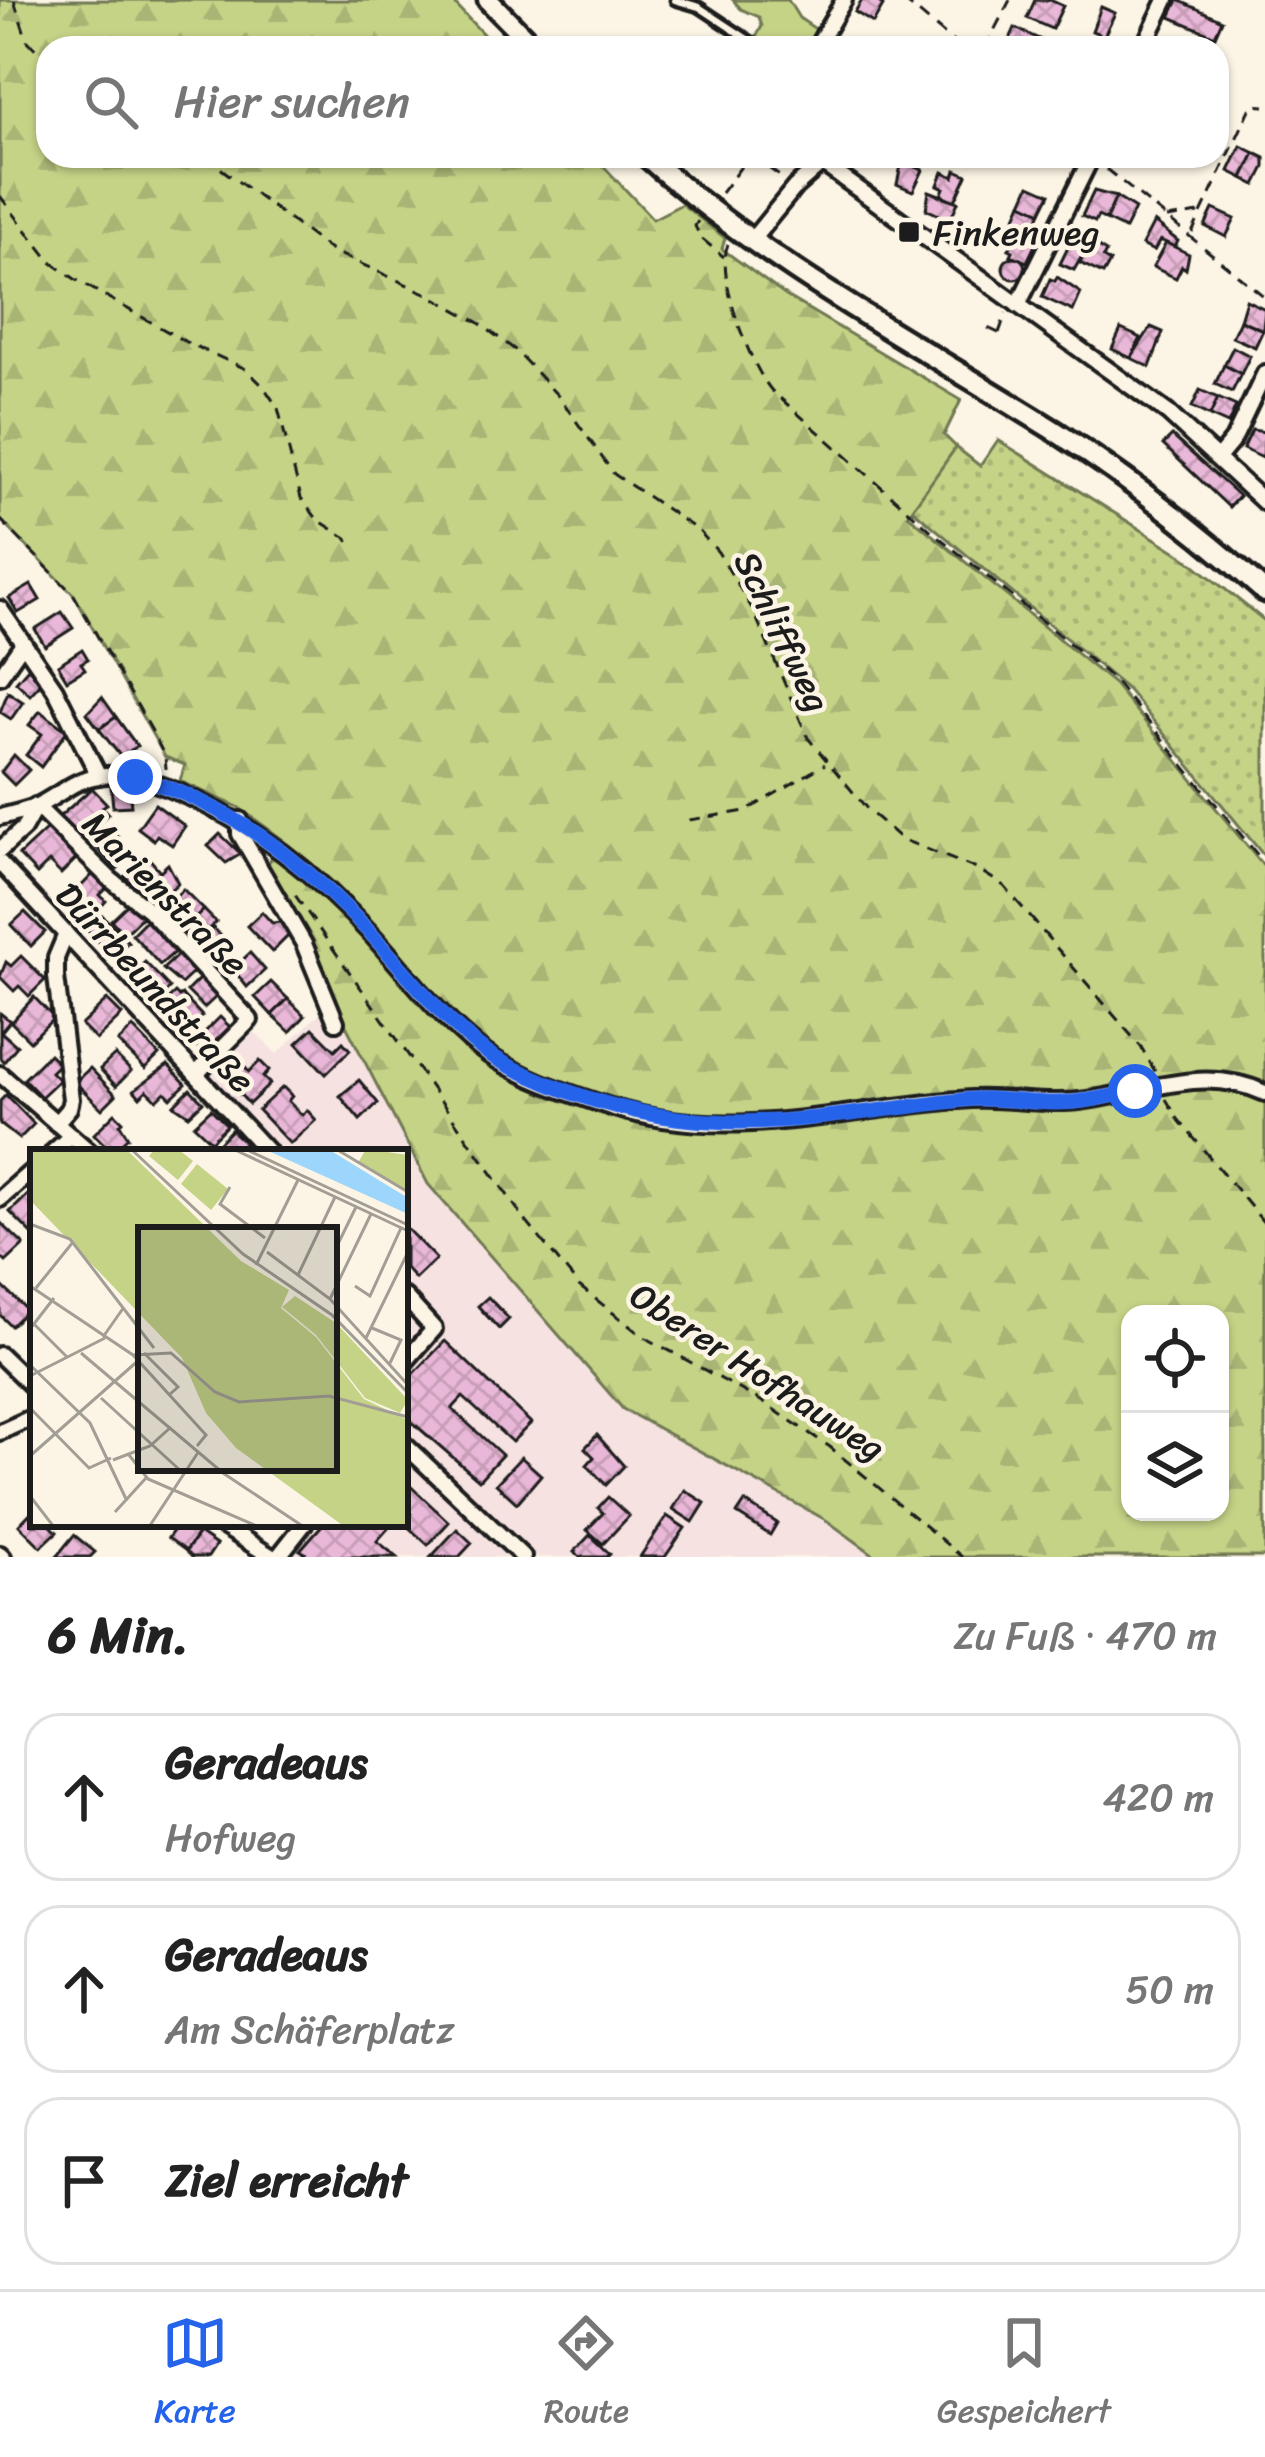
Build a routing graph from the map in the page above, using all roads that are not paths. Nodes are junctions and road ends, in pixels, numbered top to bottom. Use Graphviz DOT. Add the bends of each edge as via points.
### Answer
graph roads {
  1 [pos="488,0"];
  2 [pos="675,0"];
  3 [pos="844,0"];
  4 [pos="1166,0"];
  5 [pos="524,36"];
  6 [pos="743,36"];
  7 [pos="823,36"];
  8 [pos="1149,36"];
  9 [pos="661,168"];
  10 [pos="814,168"];
  11 [pos="833,168"];
  12 [pos="1085,168"];
  13 [pos="751,241"];
  14 [pos="1016,303"];
  15 [pos="1265,373"];
  16 [pos="1219,458"];
  17 [pos="1265,503"];
  18 [pos="1265,592"];
  19 [pos="0,609"];
  20 [pos="23,643"];
  21 [pos="0,676"];
  22 [pos="99,776"];
  23 [pos="36,806"];
  24 [pos="0,818"];
  25 [pos="240,820"];
  26 [pos="0,850"];
  27 [pos="0,863"];
  28 [pos="66,934"];
  29 [pos="336,1022"];
  30 [pos="0,1074"];
  31 [pos="196,1074"];
  32 [pos="1265,1093"];
  33 [pos="56,1123"];
  34 [pos="71,1136"];
  35 [pos="56,1149"];
  36 [pos="86,1149"];
  37 [pos="265,1149"];
  38 [pos="30,1173"];
  39 [pos="0,1199"];
  40 [pos="408,1300"];
  41 [pos="408,1353"];
  42 [pos="0,1355"];
  43 [pos="30,1384"];
  44 [pos="30,1418"];
  45 [pos="0,1432"];
  46 [pos="408,1448"];
  47 [pos="225,1527"];
  48 [pos="301,1527"];
  49 [pos="275,1557"];
  50 [pos="523,1557"];
  1 -- 5 [label="main road"];
  2 -- 6 [label="lane"];
  3 -- 7 [label="street"];
  4 -- 8 [label="street"];
  9 -- 13 [label="main road"];
  10 -- 13 [label="street"];
  11 -- 14 [label="street"];
  12 -- 14 [label="street"];
  13 -- 18 [label="main road" via="1106,466"];
  14 -- 16 [label="street"];
  15 -- 16 [label="street"];
  16 -- 17 [label="street"];
  19 -- 20 [label="street"];
  20 -- 21 [label="street"];
  20 -- 22 [label="street"];
  22 -- 23 [label="street"];
  22 -- 25 [label="street" via="162,785"];
  23 -- 24 [label="street"];
  23 -- 26 [label="street"];
  23 -- 31 [label="street, Marienstraße" via="149,910 250,1020"];
  25 -- 29 [label="street"];
  25 -- 32 [label="street" via="341,904 486,1053 612,1107 681,1121 774,1122 977,1099 1070,1102 1213,1078"];
  27 -- 28 [label="street, Dürrbeundstraße"];
  28 -- 31 [label="street, Dürrbeundstraße"];
  28 -- 33 [label="street" via="56,977 71,1099"];
  30 -- 33 [label="street"];
  31 -- 37 [label="street, Dürrbeundstraße"];
  33 -- 34 [label="street"];
  34 -- 35 [label="street"];
  34 -- 36 [label="street"];
  38 -- 39 [label="street"];
  40 -- 41 [label="street" via="434,1329"];
  42 -- 43 [label="street"];
  44 -- 45 [label="street"];
  46 -- 50 [label="street"];
  47 -- 49 [label="street"];
  48 -- 49 [label="street"];
}
